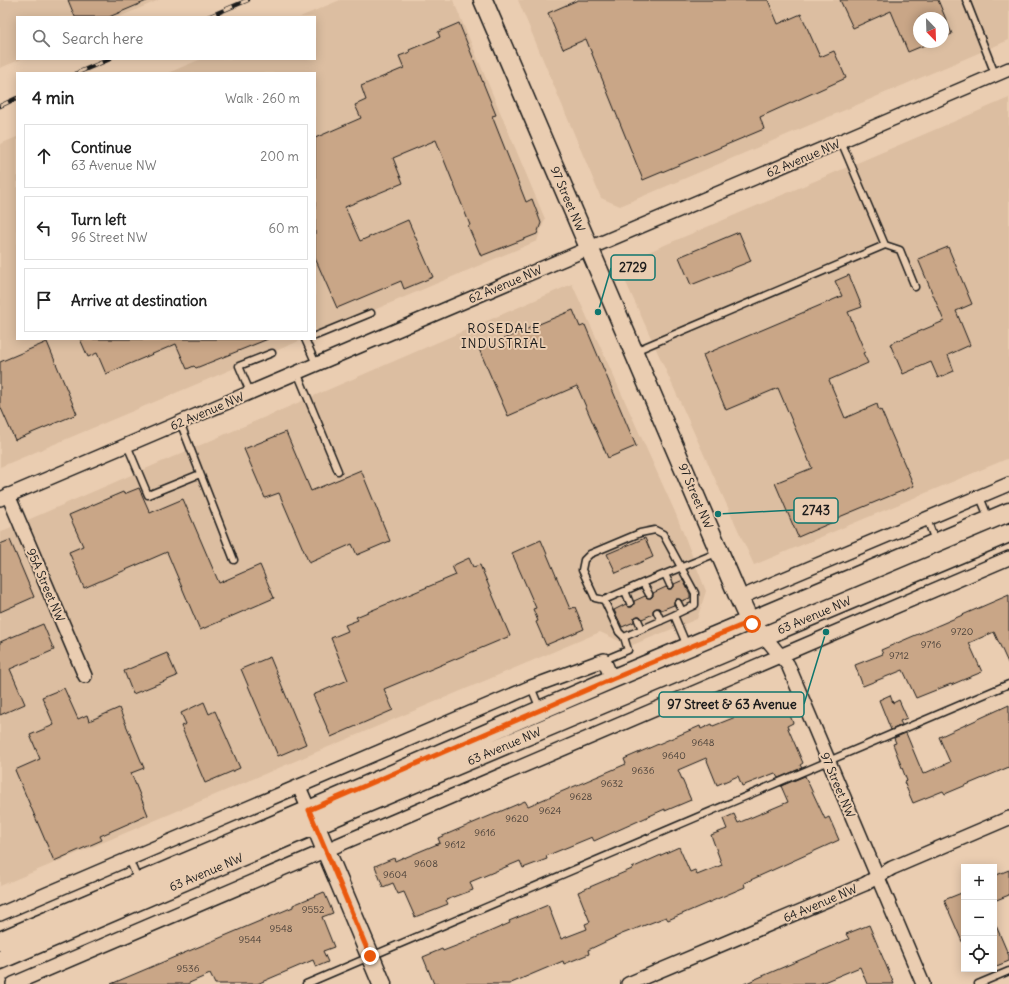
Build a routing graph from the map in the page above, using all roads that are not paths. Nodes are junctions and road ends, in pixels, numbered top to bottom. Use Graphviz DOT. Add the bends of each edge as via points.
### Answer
graph roads {
  1 [pos="483,0"];
  2 [pos="966,0"];
  3 [pos="1009,68"];
  4 [pos="995,74"];
  5 [pos="841,141"];
  6 [pos="885,245"];
  7 [pos="589,248"];
  8 [pos="915,287"];
  9 [pos="371,313"];
  10 [pos="316,336"];
  11 [pos="306,340"];
  12 [pos="634,352"];
  13 [pos="272,353"];
  14 [pos="316,364"];
  15 [pos="297,372"];
  16 [pos="250,392"];
  17 [pos="180,422"];
  18 [pos="127,445"];
  19 [pos="338,471"];
  20 [pos="200,474"];
  21 [pos="1009,484"];
  22 [pos="4,497"];
  23 [pos="980,497"];
  24 [pos="1009,512"];
  25 [pos="926,519"];
  26 [pos="989,520"];
  27 [pos="1009,533"];
  28 [pos="936,543"];
  29 [pos="720,552"];
  30 [pos="1009,558"];
  31 [pos="234,560"];
  32 [pos="682,568"];
  33 [pos="665,574"];
  34 [pos="644,583"];
  35 [pos="670,585"];
  36 [pos="625,591"];
  37 [pos="649,594"];
  38 [pos="739,598"];
  39 [pos="604,600"];
  40 [pos="630,603"];
  41 [pos="678,603"];
  42 [pos="682,611"];
  43 [pos="657,612"];
  44 [pos="674,615"];
  45 [pos="638,620"];
  46 [pos="661,620"];
  47 [pos="750,622"];
  48 [pos="642,629"];
  49 [pos="764,636"];
  50 [pos="624,637"];
  51 [pos="688,648"];
  52 [pos="781,656"];
  53 [pos="604,660"];
  54 [pos="85,676"];
  55 [pos="612,679"];
  56 [pos="1009,684"];
  57 [pos="531,687"];
  58 [pos="540,710"];
  59 [pos="828,761"];
  60 [pos="299,787"];
  61 [pos="312,818"];
  62 [pos="1009,818"];
  63 [pos="326,850"];
  64 [pos="129,859"];
  65 [pos="877,877"];
  66 [pos="139,881"];
  67 [pos="0,914"];
  68 [pos="0,941"];
  69 [pos="370,956"];
  70 [pos="0,960"];
  71 [pos="1009,971"];
  72 [pos="13,984"];
  73 [pos="306,984"];
  74 [pos="382,984"];
  75 [pos="628,984"];
  76 [pos="922,984"];
  77 [pos="978,984"];
  1 -- 7 [label="main road, 97 Street NW"];
  2 -- 4 [label="lane"];
  3 -- 4 [label="street, 62 Avenue NW"];
  4 -- 5 [label="street, 62 Avenue NW"];
  5 -- 6 [label="lane"];
  5 -- 7 [label="street, 62 Avenue NW"];
  6 -- 8 [label="lane" via="900,250"];
  6 -- 12 [label="lane"];
  7 -- 12 [label="main road, 97 Street NW"];
  7 -- 14 [label="street, 62 Avenue NW"];
  9 -- 10 [label="lane"];
  11 -- 14 [label="lane"];
  12 -- 29 [label="main road, 97 Street NW"];
  13 -- 16 [label="lane" via="239,366"];
  14 -- 15 [label="street, 62 Avenue NW"];
  15 -- 16 [label="street, 62 Avenue NW"];
  15 -- 19 [label="lane"];
  16 -- 17 [label="street, 62 Avenue NW"];
  17 -- 18 [label="street, 62 Avenue NW"];
  17 -- 20 [label="lane"];
  18 -- 20 [label="lane" via="148,496"];
  18 -- 22 [label="street, 62 Avenue NW"];
  20 -- 31 [label="lane"];
  21 -- 23 [label="street"];
  22 -- 54 [label="street, 95A Street NW"];
  23 -- 25 [label="street"];
  23 -- 26 [label="lane"];
  24 -- 26 [label="main road, 63 Avenue NW"];
  25 -- 28 [label="lane"];
  25 -- 38 [label="street"];
  26 -- 28 [label="main road, 63 Avenue NW"];
  27 -- 49 [label="main road, 63 Avenue NW"];
  28 -- 47 [label="main road, 63 Avenue NW"];
  29 -- 32 [label="lane"];
  29 -- 38 [label="main road, 97 Street NW"];
  30 -- 52 [label="street, 63 Avenue NW"];
  32 -- 33 [label="lane"];
  32 -- 39 [label="lane" via="663,534 655,530 640,532 590,554 584,560 582,570 594,598"];
  32 -- 42 [label="lane" via="696,598 695,605"];
  33 -- 34 [label="lane"];
  33 -- 35 [label="lane"];
  34 -- 36 [label="lane"];
  34 -- 37 [label="lane"];
  36 -- 39 [label="lane"];
  36 -- 40 [label="lane"];
  38 -- 47 [label="main road, 97 Street NW"];
  39 -- 50 [label="lane" via="619,632"];
  41 -- 42 [label="lane"];
  42 -- 44 [label="lane"];
  43 -- 46 [label="lane"];
  44 -- 46 [label="lane"];
  44 -- 51 [label="lane"];
  45 -- 48 [label="lane"];
  46 -- 48 [label="lane"];
  47 -- 49 [label="main road, 97 Street NW"];
  47 -- 51 [label="main road, 63 Avenue NW"];
  48 -- 50 [label="lane"];
  49 -- 52 [label="street, 97 Street NW"];
  49 -- 61 [label="main road, 63 Avenue NW"];
  50 -- 53 [label="lane" via="628,650"];
  51 -- 55 [label="main road, 63 Avenue NW"];
  52 -- 59 [label="street, 97 Street NW" via="788,666"];
  52 -- 63 [label="street, 63 Avenue NW"];
  53 -- 55 [label="street"];
  53 -- 57 [label="street"];
  55 -- 58 [label="main road, 63 Avenue NW"];
  56 -- 59 [label="lane"];
  57 -- 58 [label="lane"];
  57 -- 60 [label="street"];
  58 -- 61 [label="main road, 63 Avenue NW"];
  59 -- 65 [label="street, 97 Street NW"];
  59 -- 69 [label="lane"];
  60 -- 61 [label="street"];
  60 -- 64 [label="street"];
  61 -- 63 [label="main road"];
  61 -- 66 [label="main road, 63 Avenue NW"];
  61 -- 70 [label="main road, 63 Avenue NW"];
  62 -- 65 [label="street, 64 Avenue NW" via="892,868"];
  63 -- 69 [label="main road"];
  63 -- 72 [label="street, 63 Avenue NW"];
  64 -- 66 [label="lane"];
  64 -- 67 [label="street"];
  65 -- 75 [label="street, 64 Avenue NW"];
  65 -- 76 [label="street, 97 Street NW"];
  66 -- 68 [label="main road, 63 Avenue NW"];
  69 -- 73 [label="lane"];
  69 -- 74 [label="main road"];
  71 -- 77 [label="lane"];
}
